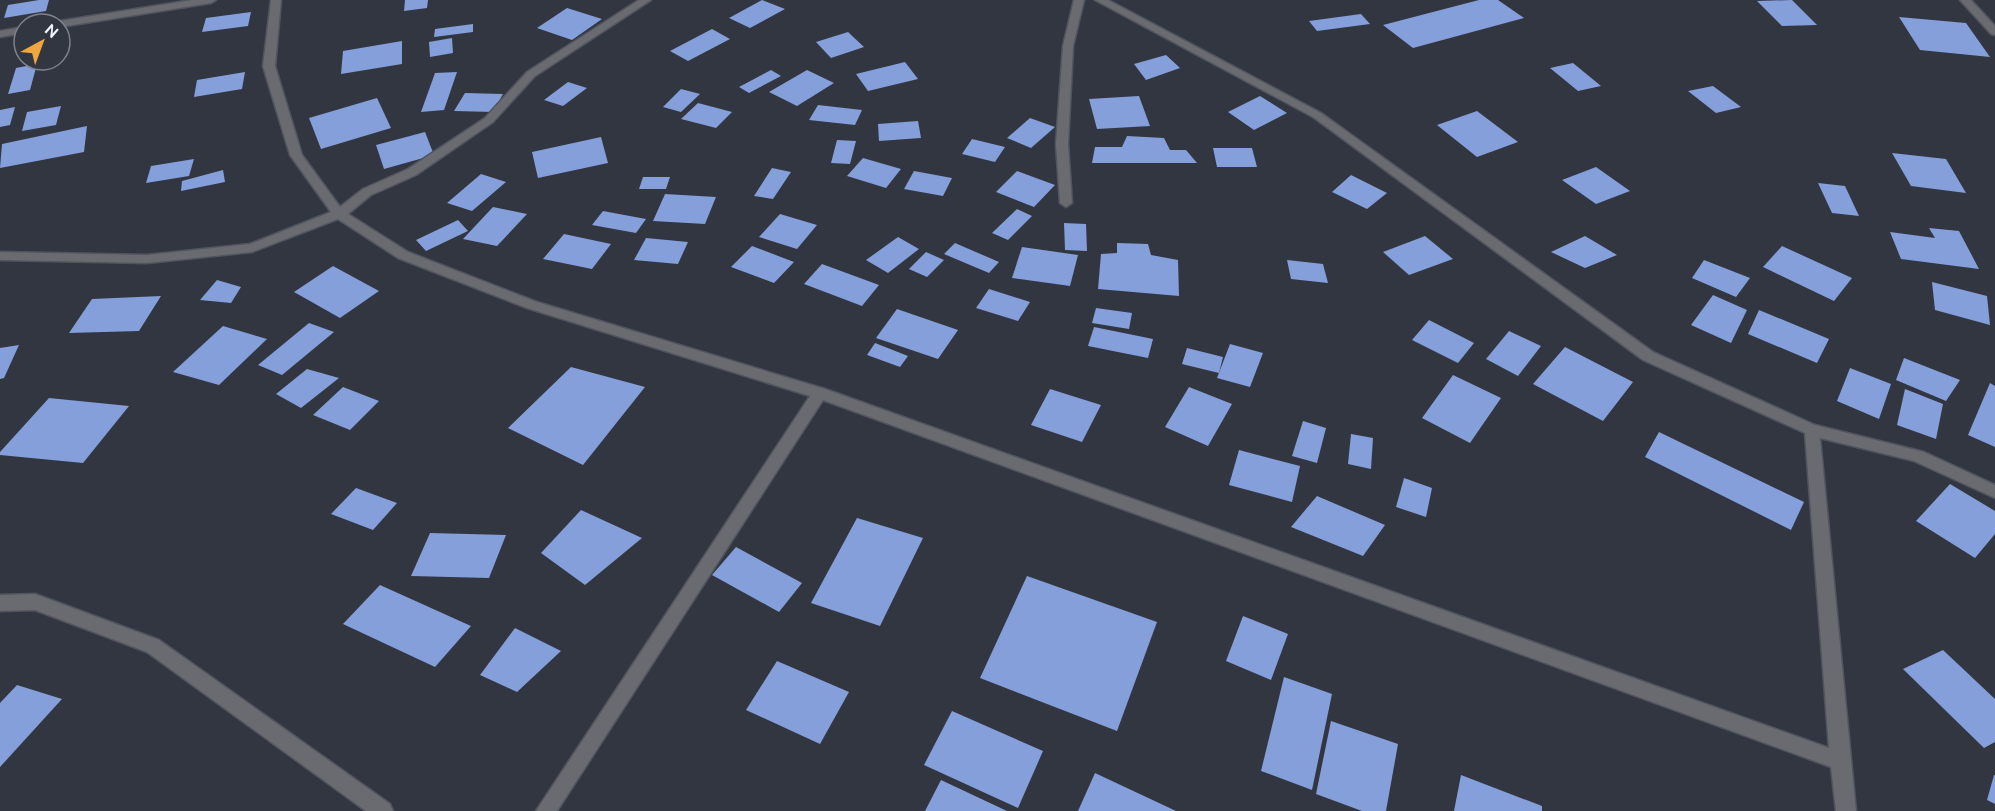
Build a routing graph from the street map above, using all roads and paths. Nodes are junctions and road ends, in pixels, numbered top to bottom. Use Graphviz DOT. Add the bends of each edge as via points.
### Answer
graph roads {
  1 [pos="211,0"];
  2 [pos="276,0"];
  3 [pos="646,0"];
  4 [pos="1079,0"];
  5 [pos="1100,0"];
  6 [pos="1965,0"];
  7 [pos="72,22"];
  8 [pos="1995,32"];
  9 [pos="1066,203"];
  10 [pos="339,214"];
  11 [pos="0,256"];
  12 [pos="820,393"];
  13 [pos="1812,430"];
  14 [pos="1995,492"];
  15 [pos="0,603"];
  16 [pos="1839,761"];
  17 [pos="383,811"];
  18 [pos="546,811"];
  19 [pos="1846,811"];
  1 -- 7 [label="street"];
  2 -- 10 [label="street" via="269,66 296,155"];
  3 -- 10 [label="street" via="531,74 489,120 412,172 368,192"];
  4 -- 9 [label="street" via="1068,46 1062,144"];
  5 -- 13 [label="street" via="1317,115 1648,356"];
  6 -- 8 [label="street"];
  10 -- 11 [label="street" via="252,248 147,258"];
  10 -- 12 [label="street" via="402,255 532,305"];
  12 -- 16 [label="street"];
  12 -- 18 [label="street"];
  13 -- 14 [label="street" via="1918,456"];
  13 -- 16 [label="street"];
  15 -- 17 [label="street" via="35,602 153,646"];
  16 -- 19 [label="street"];
}
